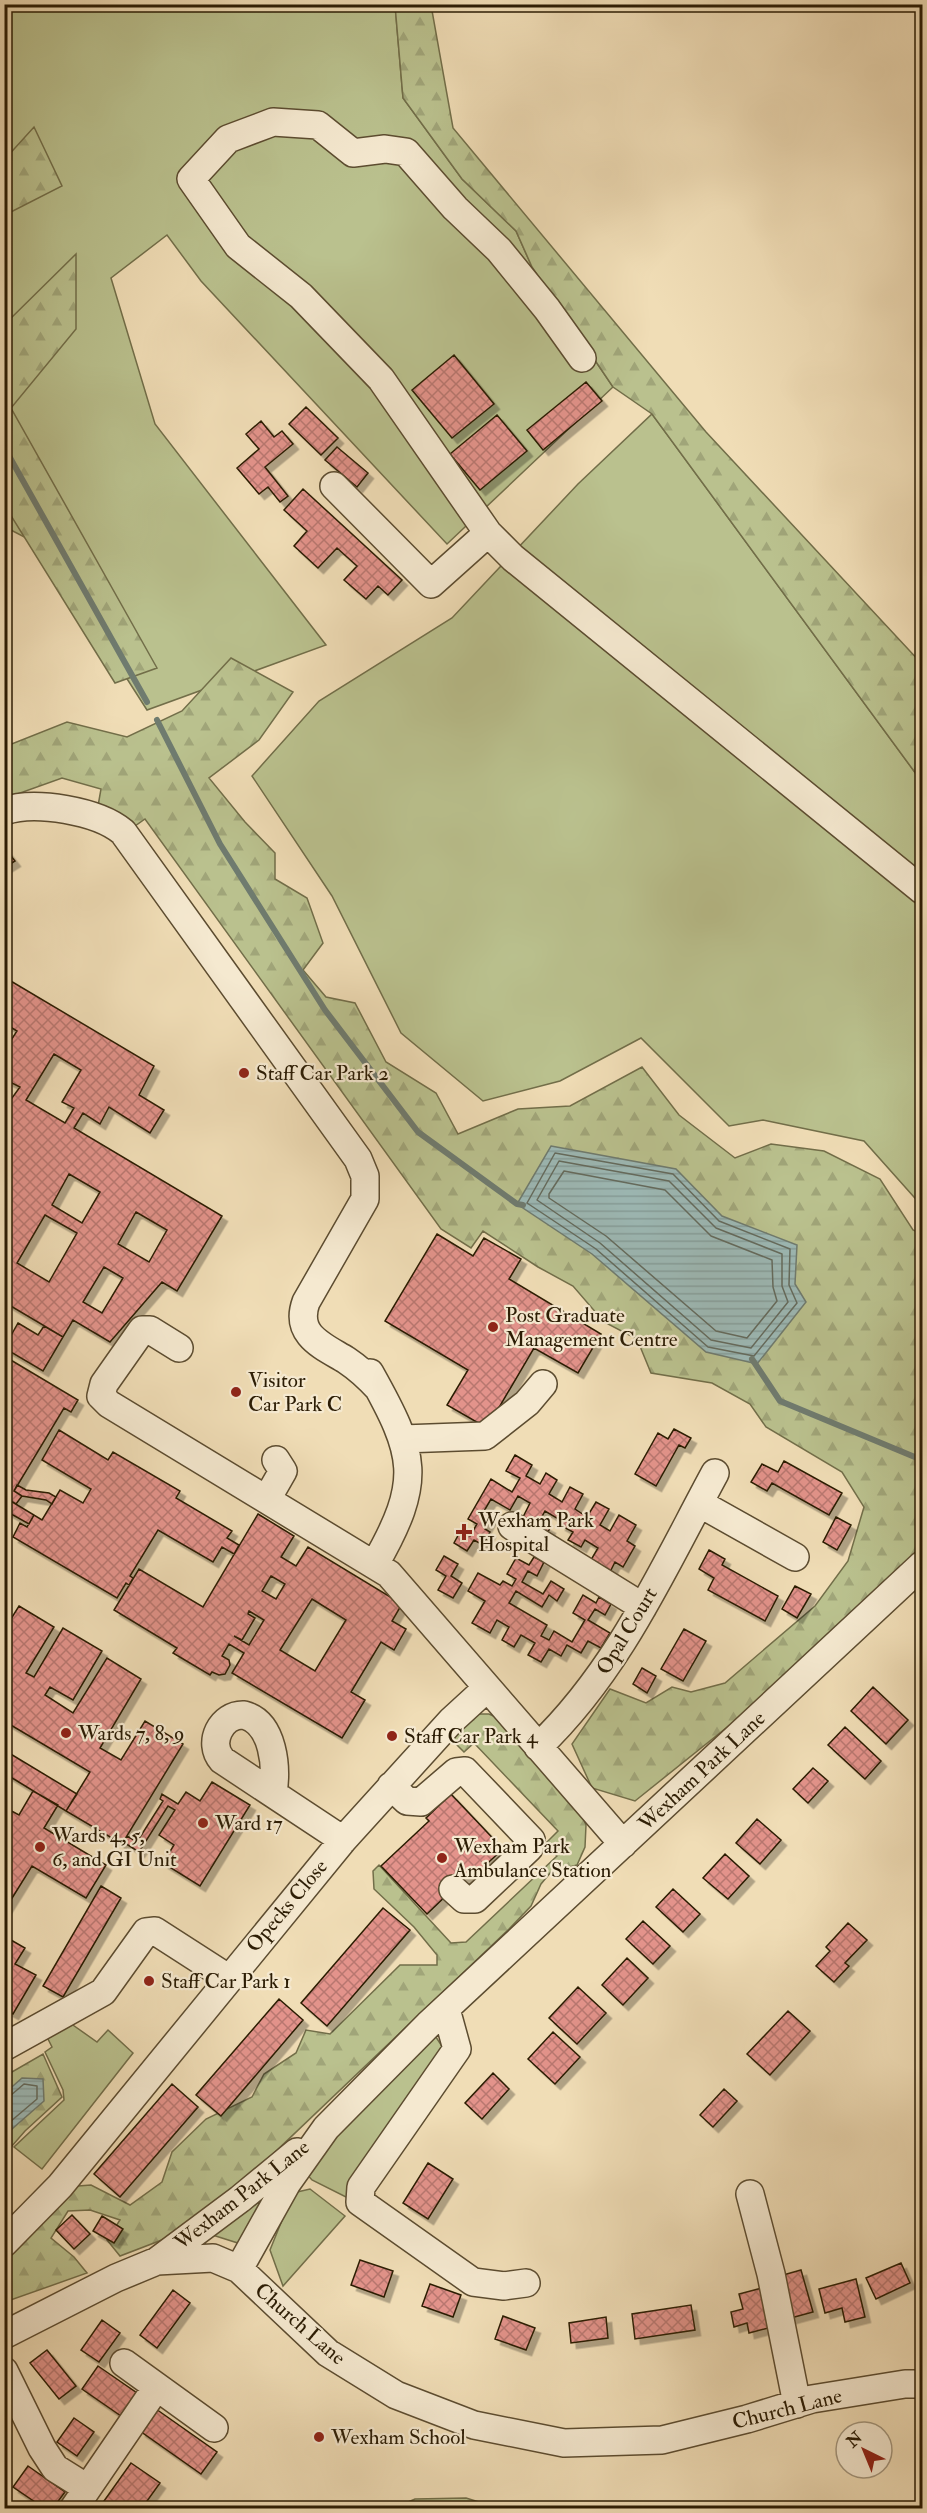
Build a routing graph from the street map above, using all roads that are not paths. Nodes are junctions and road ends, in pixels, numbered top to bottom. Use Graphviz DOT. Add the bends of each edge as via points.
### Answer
graph roads {
  1 [pos="582,358"];
  2 [pos="334,486"];
  3 [pos="488,533"];
  4 [pos="4,811"];
  5 [pos="922,890"];
  6 [pos="179,1348"];
  7 [pos="543,1384"];
  8 [pos="403,1439"];
  9 [pos="276,1460"];
  10 [pos="715,1473"];
  11 [pos="267,1499"];
  12 [pos="699,1503"];
  13 [pos="512,1526"];
  14 [pos="795,1558"];
  15 [pos="375,1564"];
  16 [pos="922,1565"];
  17 [pos="643,1607"];
  18 [pos="487,1688"];
  19 [pos="538,1747"];
  20 [pos="392,1786"];
  21 [pos="273,1793"];
  22 [pos="343,1840"];
  23 [pos="623,1844"];
  24 [pos="453,1888"];
  25 [pos="228,1978"];
  26 [pos="446,2008"];
  27 [pos="4,2047"];
  28 [pos="326,2128"];
  29 [pos="750,2194"];
  30 [pos="4,2244"];
  31 [pos="157,2261"];
  32 [pos="239,2269"];
  33 [pos="526,2283"];
  34 [pos="4,2336"];
  35 [pos="124,2363"];
  36 [pos="4,2371"];
  37 [pos="922,2384"];
  38 [pos="156,2388"];
  39 [pos="797,2404"];
  40 [pos="214,2428"];
  41 [pos="81,2498"];
  1 -- 3 [label="street" via="499,250 455,208 406,152 385,149 353,153 318,125 273,122 228,139 191,179 238,246 301,296 381,379"];
  2 -- 3 [label="street" via="431,584"];
  3 -- 5 [label="street" via="513,558"];
  4 -- 8 [label="street" via="35,805 98,818 123,832 358,1159 365,1176 365,1199 309,1297 310,1314 356,1350"];
  6 -- 11 [label="street" via="150,1330 142,1330 104,1384 101,1396"];
  7 -- 8 [label="street" via="527,1403 485,1436"];
  8 -- 15 [label="street" via="408,1476 406,1503"];
  9 -- 11 [label="street" via="283,1471"];
  10 -- 12 [label="street, Opal Court"];
  11 -- 15 [label="street"];
  12 -- 14 [label="street"];
  12 -- 17 [label="street, Opal Court"];
  13 -- 17 [label="street"];
  15 -- 18 [label="street" via="397,1583"];
  16 -- 23 [label="street, Wexham Park Lane"];
  17 -- 19 [label="street, Opal Court" via="602,1673"];
  18 -- 19 [label="street"];
  18 -- 20 [label="street, Opecks Close"];
  19 -- 23 [label="street"];
  20 -- 22 [label="street, Opecks Close"];
  20 -- 24 [label="street" via="407,1801 421,1803 456,1772 465,1771 531,1840 529,1848 474,1899 464,1899"];
  21 -- 22 [label="street"];
  22 -- 25 [label="street, Opecks Close"];
  23 -- 26 [label="street, Wexham Park Lane"];
  25 -- 27 [label="street" via="155,1931 146,1932 103,1992"];
  25 -- 30 [label="street, Opecks Close" via="60,2186"];
  26 -- 28 [label="street, Wexham Park Lane"];
  26 -- 33 [label="street" via="457,2049 361,2187 360,2202 473,2282 504,2286"];
  28 -- 31 [label="street, Wexham Park Lane"];
  28 -- 32 [label="street, Wexham Park Lane" via="287,2183"];
  29 -- 39 [label="street" via="771,2274"];
  31 -- 32 [label="street, Church Lane" via="213,2258"];
  31 -- 34 [label="street, Church Lane"];
  32 -- 39 [label="street, Church Lane" via="328,2353 396,2395 474,2425 564,2443 662,2440"];
  35 -- 38 [label="street"];
  36 -- 41 [label="street" via="42,2448"];
  37 -- 39 [label="street, Church Lane"];
  38 -- 40 [label="street"];
  38 -- 41 [label="street"];
}
